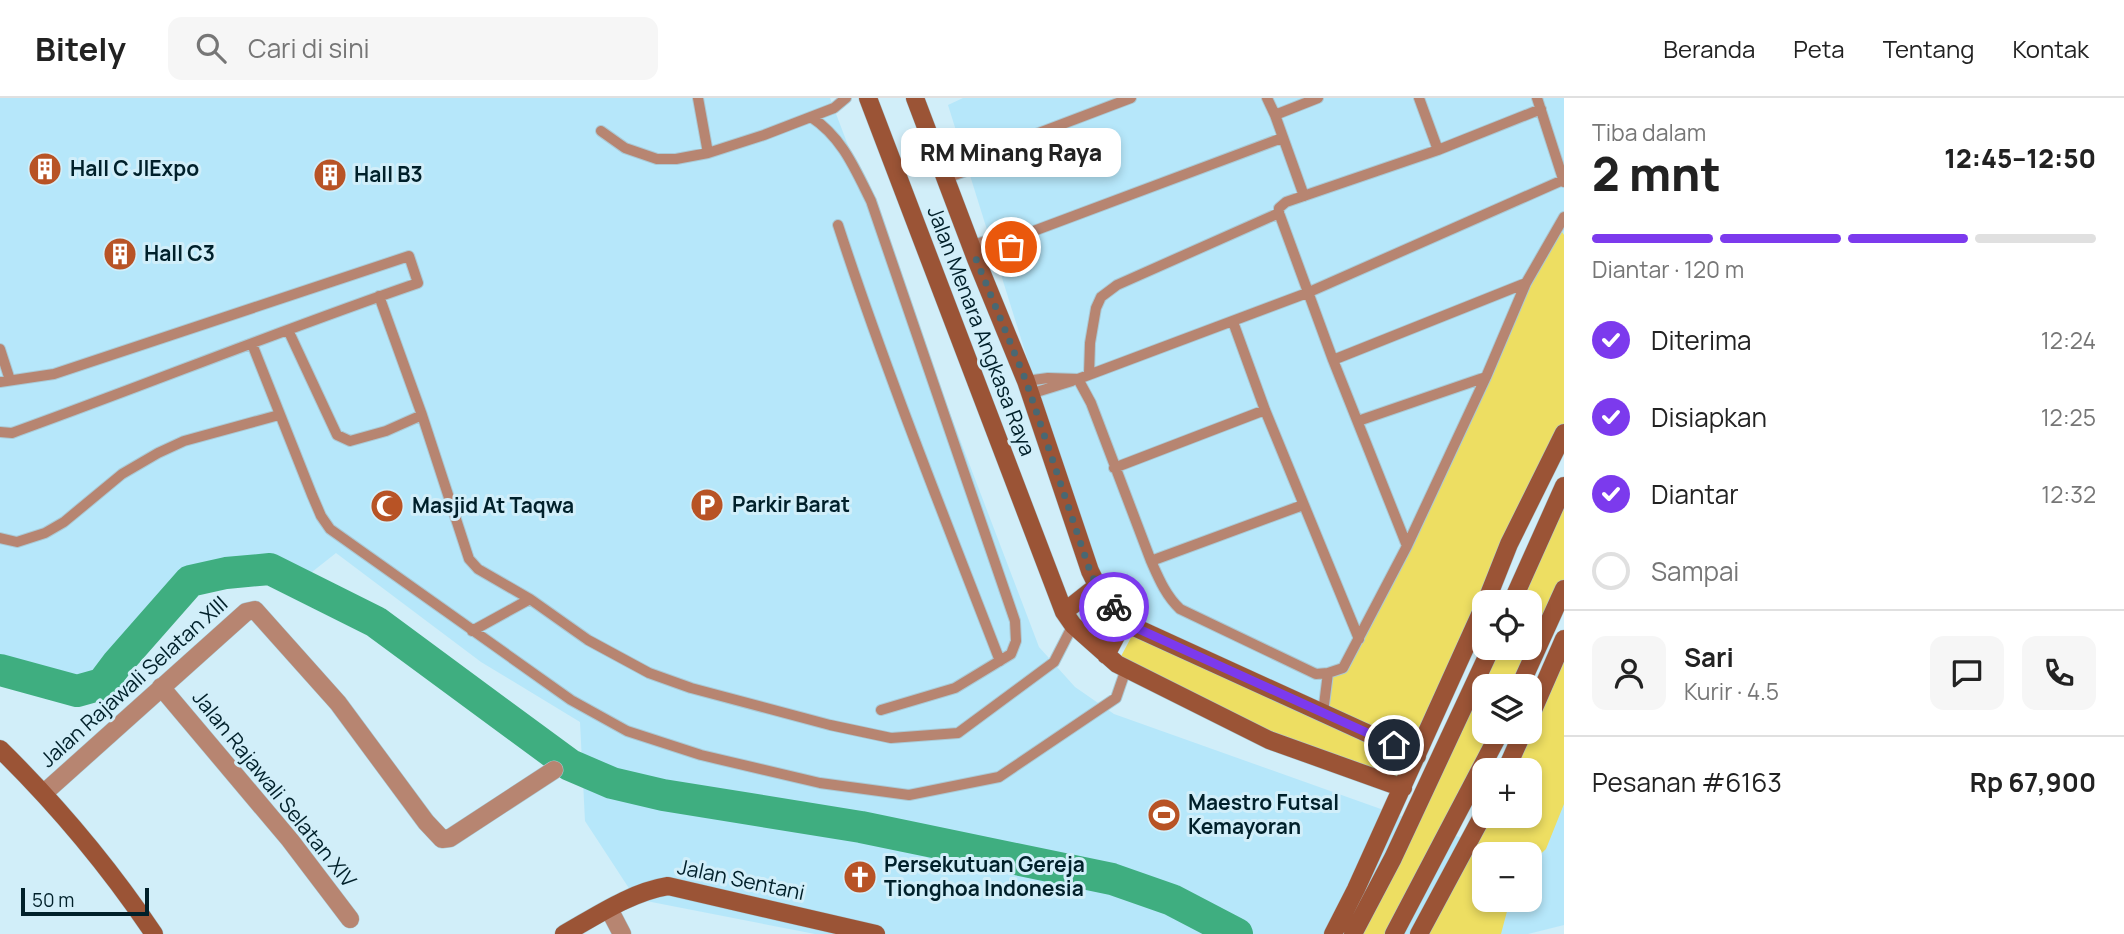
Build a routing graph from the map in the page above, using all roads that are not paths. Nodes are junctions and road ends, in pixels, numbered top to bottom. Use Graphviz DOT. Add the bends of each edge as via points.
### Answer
graph roads {
  1 [pos="698,98"];
  2 [pos="846,98"];
  3 [pos="868,98"];
  4 [pos="915,98"];
  5 [pos="1132,98"];
  6 [pos="1267,98"];
  7 [pos="1318,98"];
  8 [pos="1419,98"];
  9 [pos="1539,103"];
  10 [pos="1275,115"];
  11 [pos="811,117"];
  12 [pos="601,131"];
  13 [pos="1282,138"];
  14 [pos="994,150"];
  15 [pos="1438,150"];
  16 [pos="708,153"];
  17 [pos="943,170"];
  18 [pos="1563,181"];
  19 [pos="1304,196"];
  20 [pos="1279,213"];
  21 [pos="838,225"];
  22 [pos="1562,227"];
  23 [pos="974,252"];
  24 [pos="1526,282"];
  25 [pos="1307,293"];
  26 [pos="379,296"];
  27 [pos="1233,322"];
  28 [pos="288,330"];
  29 [pos="251,344"];
  30 [pos="0,349"];
  31 [pos="1332,360"];
  32 [pos="1089,374"];
  33 [pos="1486,377"];
  34 [pos="1078,379"];
  35 [pos="5,381"];
  36 [pos="1028,387"];
  37 [pos="1265,410"];
  38 [pos="279,415"];
  39 [pos="422,415"];
  40 [pos="1358,421"];
  41 [pos="0,432"];
  42 [pos="1564,433"];
  43 [pos="1114,468"];
  44 [pos="1564,486"];
  45 [pos="1303,505"];
  46 [pos="0,538"];
  47 [pos="1407,546"];
  48 [pos="1150,561"];
  49 [pos="1097,586"];
  50 [pos="1564,589"];
  51 [pos="1491,590"];
  52 [pos="1517,590"];
  53 [pos="530,599"];
  54 [pos="1068,619"];
  55 [pos="1125,619"];
  56 [pos="472,631"];
  57 [pos="1359,639"];
  58 [pos="1564,639"];
  59 [pos="1472,649"];
  60 [pos="1106,655"];
  61 [pos="1485,660"];
  62 [pos="1000,661"];
  63 [pos="1126,669"];
  64 [pos="1328,673"];
  65 [pos="1525,674"];
  66 [pos="162,687"];
  67 [pos="1542,689"];
  68 [pos="881,710"];
  69 [pos="1318,711"];
  70 [pos="1493,744"];
  71 [pos="0,749"];
  72 [pos="1417,756"];
  73 [pos="554,770"];
  74 [pos="1403,788"];
  75 [pos="44,793"];
  76 [pos="1476,828"];
  77 [pos="609,909"];
  78 [pos="350,919"];
  79 [pos="820,927"];
  80 [pos="154,934"];
  81 [pos="564,934"];
  82 [pos="622,934"];
  83 [pos="876,934"];
  84 [pos="1333,934"];
  85 [pos="1353,934"];
  86 [pos="1394,934"];
  87 [pos="1419,934"];
  1 -- 16 [label="lane"];
  2 -- 11 [label="lane"];
  3 -- 54 [label="street, Jalan Menara Angkasa Raya"];
  4 -- 17 [label="street, Jalan Menara Angkasa Raya"];
  5 -- 14 [label="lane"];
  6 -- 10 [label="lane"];
  7 -- 10 [label="lane"];
  8 -- 15 [label="lane"];
  9 -- 15 [label="lane"];
  9 -- 18 [label="lane"];
  10 -- 13 [label="lane"];
  11 -- 16 [label="lane"];
  11 -- 62 [label="lane" via="845,149 871,201 1014,621 1016,641 1011,654"];
  12 -- 16 [label="lane" via="625,148 657,159"];
  13 -- 19 [label="lane"];
  13 -- 23 [label="lane" via="1023,235 1006,234"];
  14 -- 17 [label="lane" via="969,153"];
  14 -- 17 [label="lane" via="974,167"];
  15 -- 19 [label="lane"];
  17 -- 23 [label="street, Jalan Menara Angkasa Raya"];
  18 -- 25 [label="lane"];
  19 -- 20 [label="lane" via="1281,205"];
  20 -- 25 [label="lane"];
  20 -- 32 [label="lane" via="1101,296 1093,324"];
  21 -- 62 [label="lane"];
  22 -- 24 [label="lane"];
  23 -- 36 [label="street, Jalan Menara Angkasa Raya"];
  24 -- 31 [label="lane"];
  24 -- 33 [label="lane"];
  25 -- 27 [label="lane"];
  25 -- 31 [label="lane"];
  26 -- 28 [label="lane"];
  26 -- 35 [label="lane" via="418,283 410,256 54,374"];
  26 -- 39 [label="lane"];
  27 -- 32 [label="lane"];
  27 -- 37 [label="lane"];
  28 -- 29 [label="lane"];
  28 -- 39 [label="lane" via="337,435 350,441"];
  29 -- 38 [label="lane"];
  29 -- 41 [label="lane" via="81,409 12,433"];
  30 -- 35 [label="lane"];
  31 -- 40 [label="lane"];
  32 -- 34 [label="lane"];
  33 -- 40 [label="lane"];
  33 -- 47 [label="lane"];
  34 -- 36 [label="lane" via="1048,377"];
  34 -- 43 [label="lane"];
  36 -- 49 [label="street, Jalan Menara Angkasa Raya"];
  37 -- 43 [label="lane"];
  37 -- 45 [label="lane"];
  38 -- 46 [label="lane" via="184,441 122,474 45,533 17,542"];
  38 -- 56 [label="lane" via="330,528"];
  39 -- 53 [label="lane" via="469,559"];
  40 -- 47 [label="lane"];
  42 -- 51 [label="street"];
  43 -- 48 [label="lane"];
  44 -- 52 [label="street"];
  45 -- 48 [label="lane"];
  45 -- 57 [label="lane"];
  47 -- 57 [label="lane"];
  48 -- 64 [label="lane" via="1180,609 1316,674"];
  49 -- 54 [label="street"];
  49 -- 55 [label="street, Jalan Menara Angkasa Raya"];
  50 -- 65 [label="street"];
  53 -- 54 [label="lane" via="649,673 702,691 891,738 958,733 1054,662"];
  53 -- 56 [label="lane"];
  54 -- 60 [label="street, Jalan Menara Angkasa Raya"];
  55 -- 60 [label="street"];
  55 -- 69 [label="street, Jalan Menara Angkasa Raya"];
  56 -- 63 [label="lane" via="571,700 627,731 701,755 820,783 909,795 999,777 1116,698"];
  57 -- 64 [label="lane" via="1343,668"];
  58 -- 67 [label="street"];
  59 -- 72 [label="street"];
  60 -- 63 [label="street, Jalan Menara Angkasa Raya"];
  61 -- 85 [label="street"];
  62 -- 68 [label="lane" via="955,688"];
  63 -- 74 [label="street, Jalan Menara Angkasa Raya" via="1269,740"];
  64 -- 69 [label="lane"];
  66 -- 73 [label="street, Jalan Rajawali Selatan XIII" via="246,612 255,610 338,704 442,839"];
  66 -- 75 [label="street, Jalan Rajawali Selatan XIII"];
  66 -- 78 [label="street, Jalan Rajawali Selatan XIV"];
  69 -- 72 [label="street, Jalan Menara Angkasa Raya"];
  70 -- 86 [label="street"];
  71 -- 75 [label="street"];
  72 -- 74 [label="street"];
  74 -- 84 [label="street"];
  75 -- 80 [label="street" via="121,884"];
  76 -- 87 [label="street"];
  77 -- 79 [label="street, Jalan Sentani" via="668,886"];
  77 -- 81 [label="street, Jalan Sentani"];
  77 -- 82 [label="street"];
  79 -- 83 [label="street, Jalan Sentani"];
}
